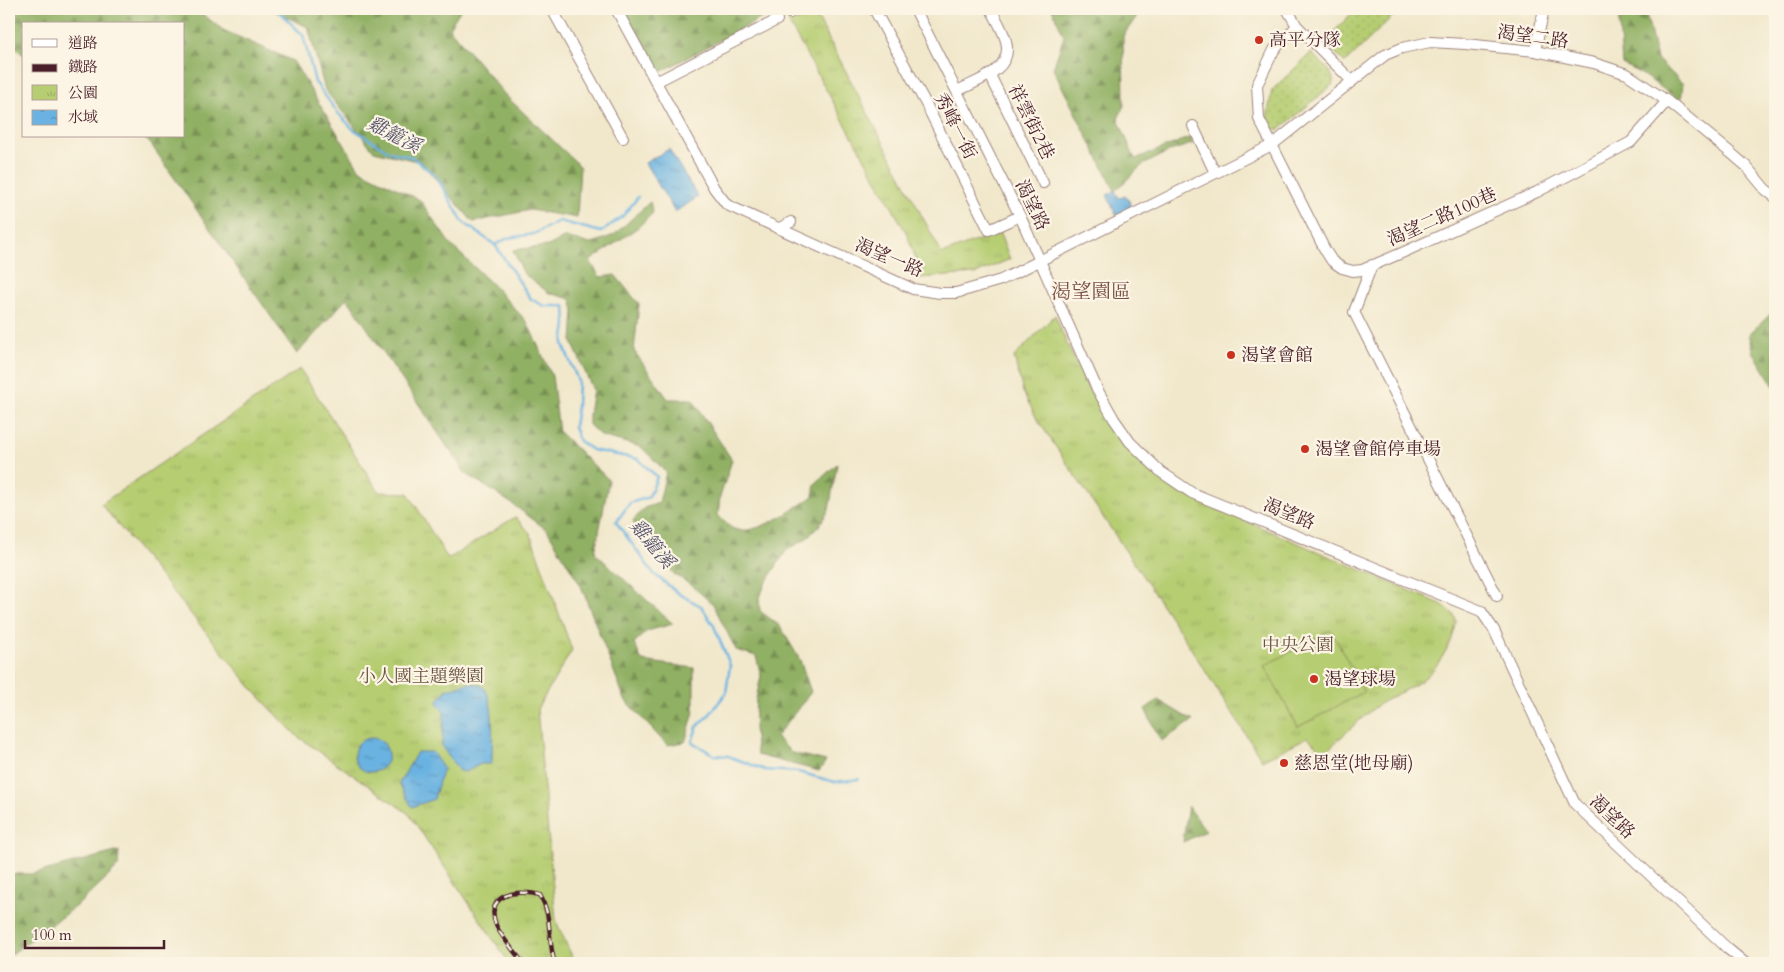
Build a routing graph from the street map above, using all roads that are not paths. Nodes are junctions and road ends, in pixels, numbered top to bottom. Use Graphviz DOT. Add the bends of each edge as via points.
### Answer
graph roads {
  1 [pos="552,9"];
  2 [pos="616,9"];
  3 [pos="874,9"];
  4 [pos="915,9"];
  5 [pos="991,9"];
  6 [pos="1287,9"];
  7 [pos="1544,9"];
  8 [pos="777,20"];
  9 [pos="1297,26"];
  10 [pos="1535,51"];
  11 [pos="990,75"];
  12 [pos="1352,81"];
  13 [pos="656,82"];
  14 [pos="957,91"];
  15 [pos="1667,102"];
  16 [pos="1193,126"];
  17 [pos="623,138"];
  18 [pos="1272,145"];
  19 [pos="1215,173"];
  20 [pos="1043,183"];
  21 [pos="1775,197"];
  22 [pos="1020,216"];
  23 [pos="791,222"];
  24 [pos="780,228"];
  25 [pos="1041,261"];
  26 [pos="1372,265"];
  27 [pos="1497,596"];
  28 [pos="1745,963"];
  1 -- 17 [label="street"];
  2 -- 13 [label="street, 渴望一路"];
  3 -- 22 [label="street, 秀峰一街" via="990,230"];
  4 -- 14 [label="street, 渴望路"];
  5 -- 11 [label="street" via="1006,39 1008,52 1000,68"];
  6 -- 9 [label="street"];
  7 -- 10 [label="street"];
  8 -- 13 [label="street"];
  9 -- 12 [label="street"];
  9 -- 18 [label="street, 渴望二路100巷" via="1274,50 1257,85 1259,120"];
  10 -- 12 [label="street, 渴望二路" via="1430,42 1385,55"];
  10 -- 15 [label="street, 渴望二路" via="1627,74"];
  11 -- 14 [label="street"];
  11 -- 20 [label="street, 祥雲街2巷"];
  12 -- 18 [label="street, 渴望二路"];
  13 -- 24 [label="street, 渴望一路" via="689,136 714,188 725,194 727,205"];
  14 -- 22 [label="street, 渴望路"];
  15 -- 21 [label="street, 渴望二路" via="1746,166"];
  15 -- 26 [label="street, 渴望二路100巷" via="1631,142 1537,192"];
  16 -- 19 [label="street"];
  18 -- 19 [label="street, 渴望一路"];
  18 -- 26 [label="street, 渴望二路100巷" via="1332,261 1353,271"];
  19 -- 25 [label="street, 渴望一路"];
  22 -- 25 [label="street, 渴望路"];
  23 -- 24 [label="street"];
  24 -- 25 [label="street, 渴望一路" via="840,252 913,289 940,294 1001,280"];
  25 -- 28 [label="street, 渴望路" via="1097,389 1130,442 1162,472 1192,493 1480,611 1494,630 1575,804"];
  26 -- 27 [label="street" via="1354,312"];
}
